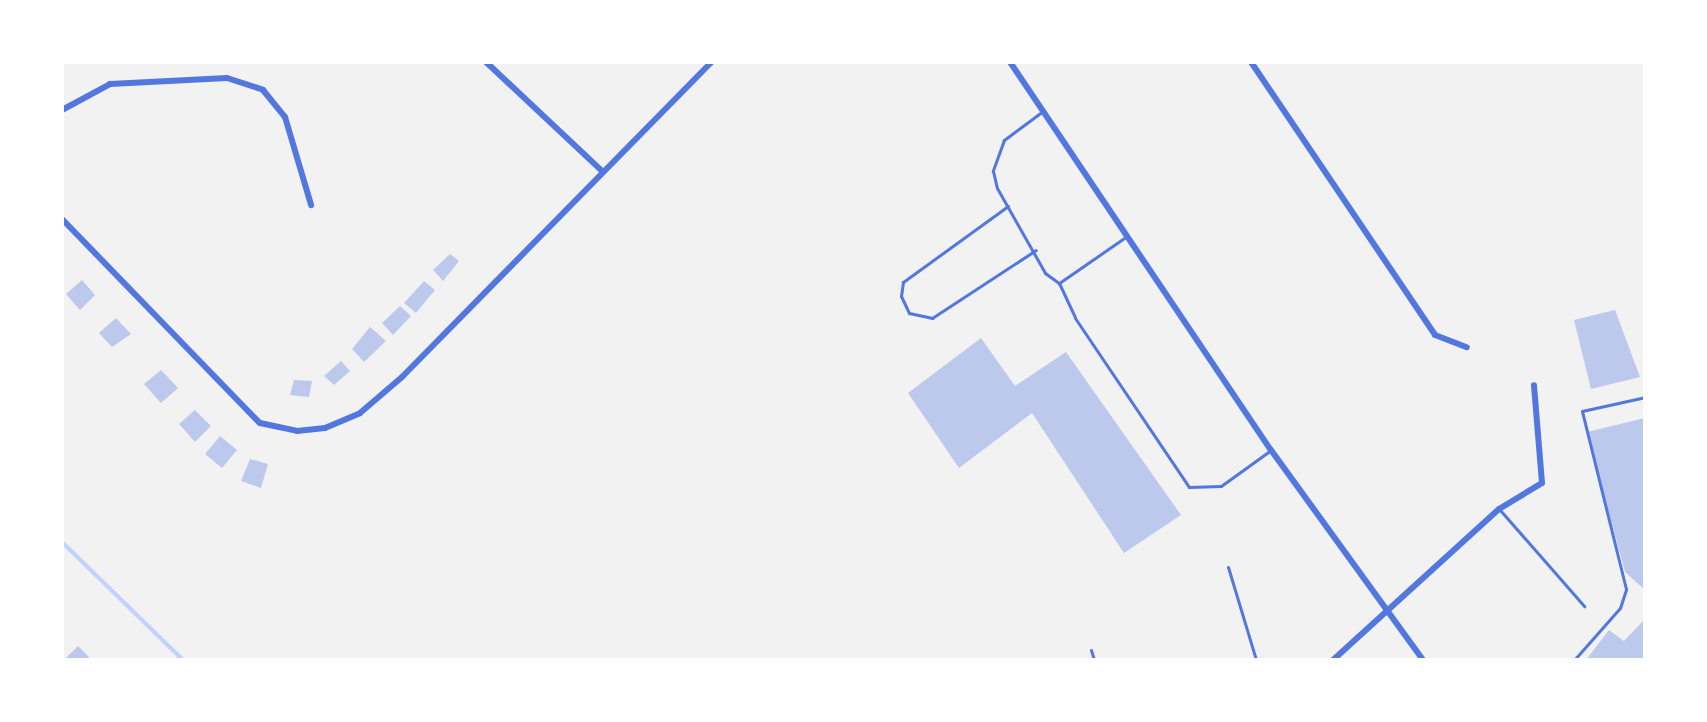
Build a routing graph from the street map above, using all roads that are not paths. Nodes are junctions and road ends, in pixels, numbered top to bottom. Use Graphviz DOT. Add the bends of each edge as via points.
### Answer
graph roads {
  1 [pos="486,62"];
  2 [pos="712,62"];
  3 [pos="1010,62"];
  4 [pos="1251,62"];
  5 [pos="62,110"];
  6 [pos="1043,111"];
  7 [pos="602,171"];
  8 [pos="311,205"];
  9 [pos="1008,206"];
  10 [pos="62,219"];
  11 [pos="1127,236"];
  12 [pos="1036,250"];
  13 [pos="1059,283"];
  14 [pos="1467,347"];
  15 [pos="1534,385"];
  16 [pos="1645,397"];
  17 [pos="1271,450"];
  18 [pos="1499,509"];
  19 [pos="1228,567"];
  20 [pos="1584,606"];
  21 [pos="1385,613"];
  22 [pos="1091,650"];
  23 [pos="1094,660"];
  24 [pos="1256,660"];
  25 [pos="1333,660"];
  26 [pos="1423,660"];
  27 [pos="1574,660"];
  1 -- 7 [label="street"];
  2 -- 7 [label="street"];
  3 -- 6 [label="street"];
  4 -- 14 [label="street" via="1435,335"];
  5 -- 8 [label="street" via="110,84 227,78 263,90 285,117"];
  6 -- 9 [label="lane" via="1004,140 995,154 997,188"];
  6 -- 11 [label="street"];
  7 -- 10 [label="street" via="402,377 360,413 325,428 297,431 260,423"];
  9 -- 12 [label="lane"];
  9 -- 12 [label="lane" via="903,282 901,296 909,313 932,318"];
  11 -- 13 [label="lane"];
  11 -- 17 [label="street"];
  12 -- 13 [label="lane" via="1045,273"];
  13 -- 17 [label="lane" via="1075,318 1189,487 1221,486"];
  15 -- 18 [label="street" via="1542,483"];
  16 -- 27 [label="lane" via="1582,411 1626,589 1620,608"];
  17 -- 21 [label="street"];
  18 -- 20 [label="lane"];
  18 -- 21 [label="street"];
  19 -- 24 [label="lane"];
  21 -- 25 [label="street"];
  21 -- 26 [label="street"];
  22 -- 23 [label="lane"];
}
